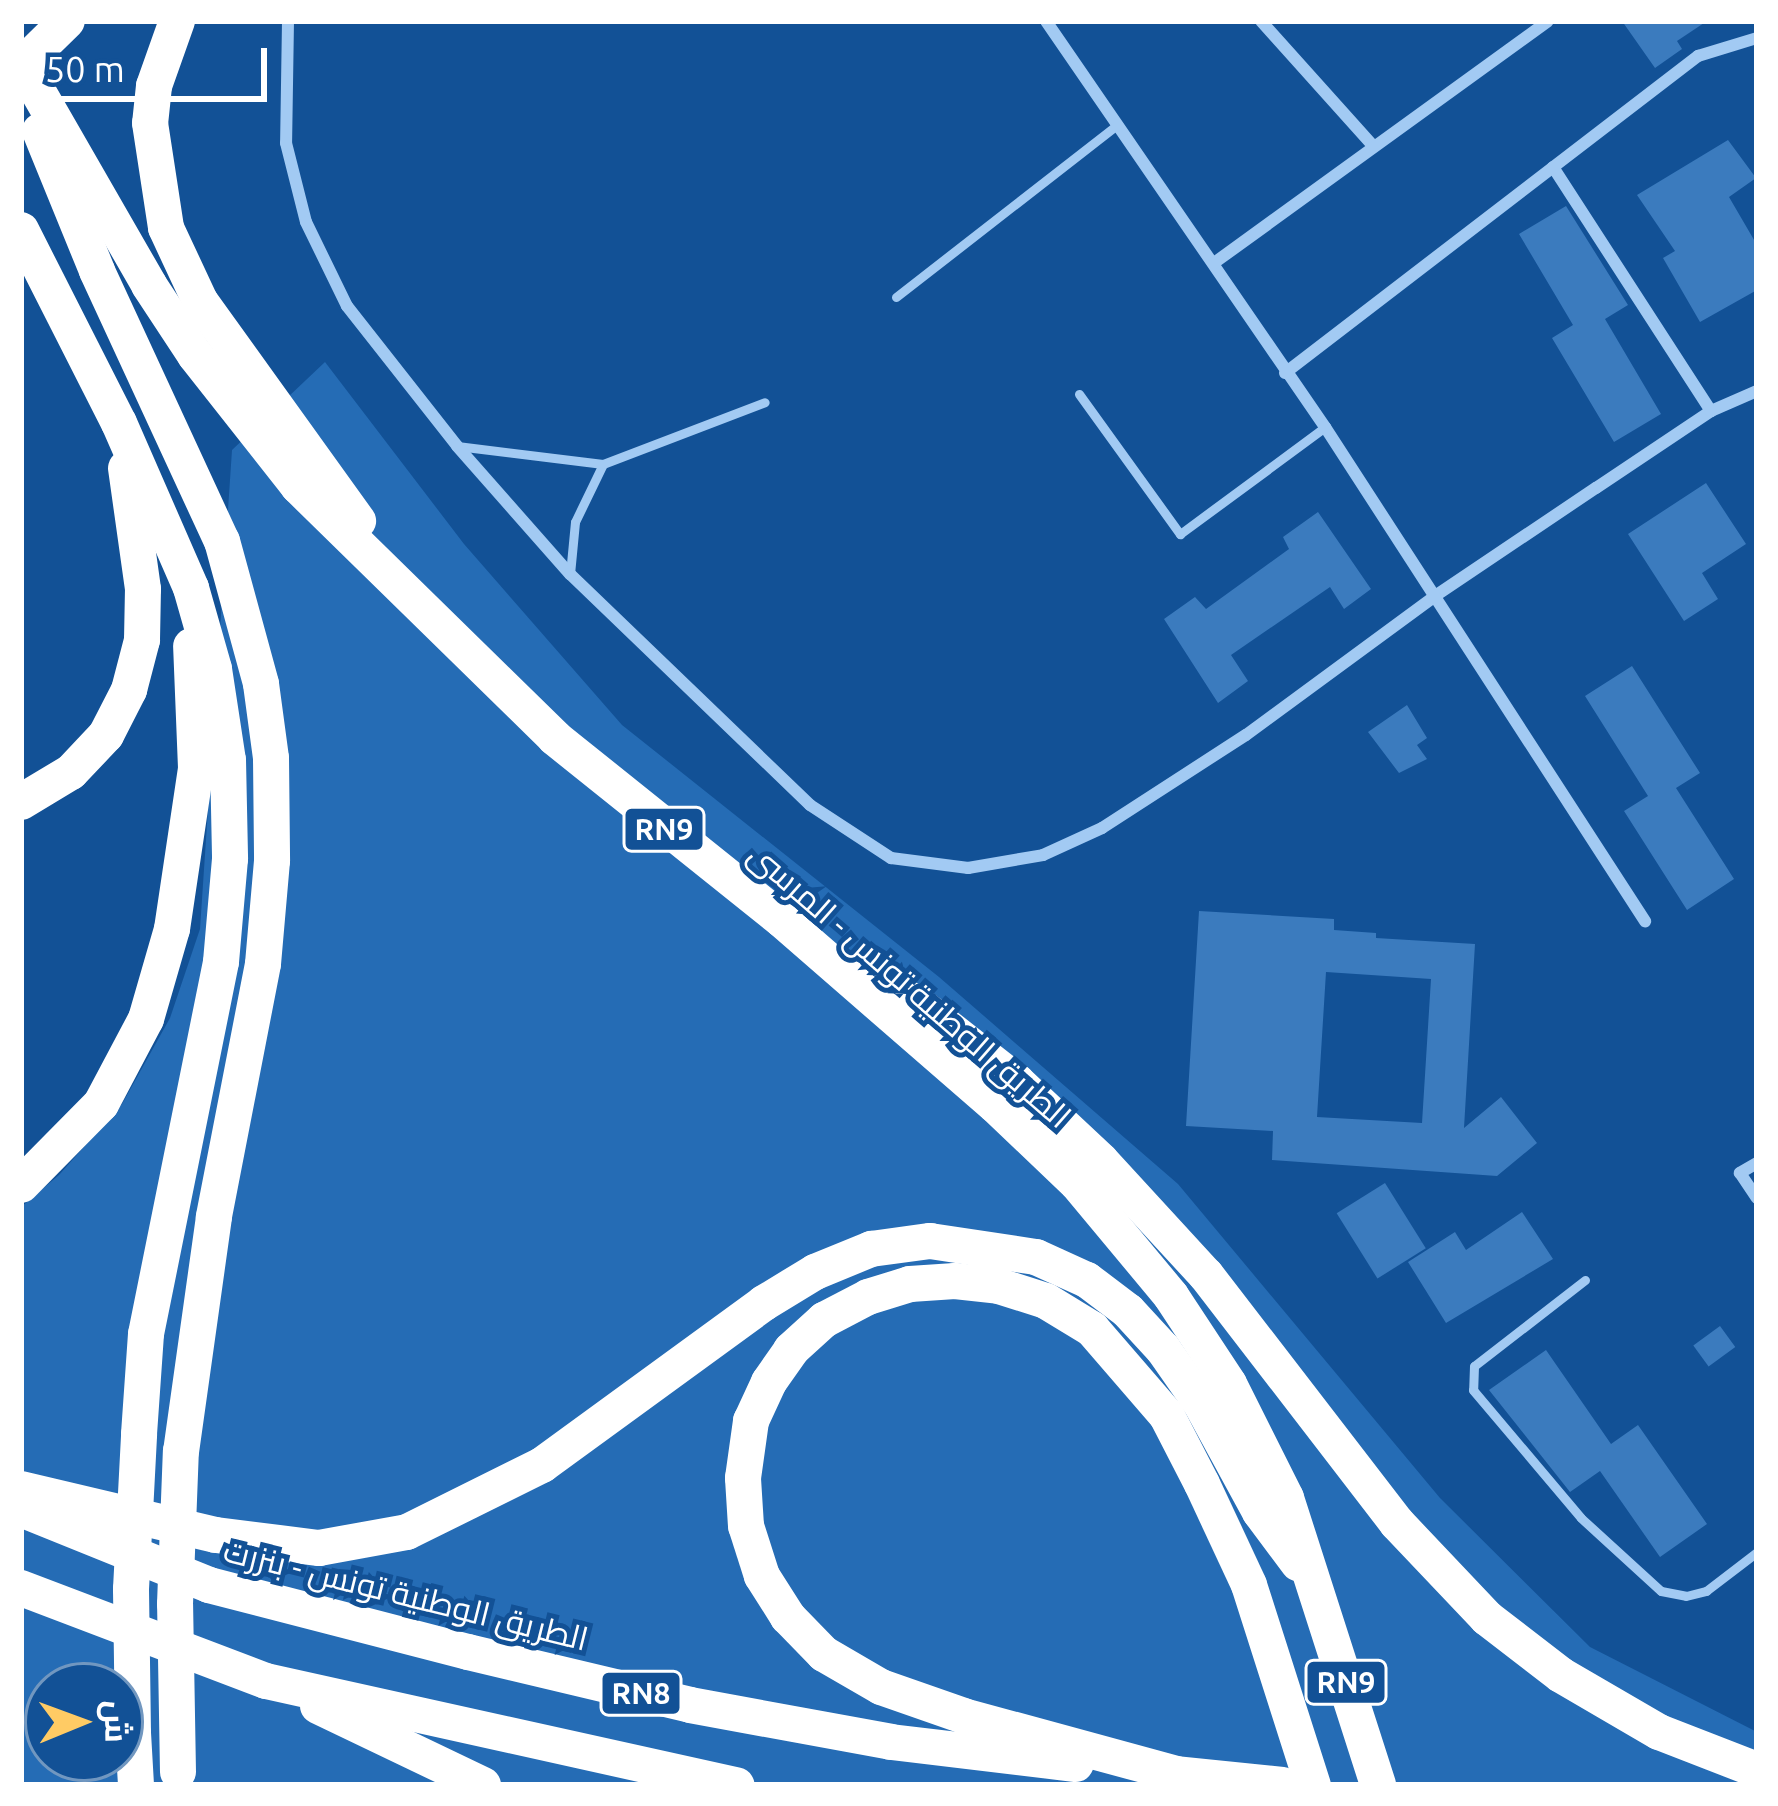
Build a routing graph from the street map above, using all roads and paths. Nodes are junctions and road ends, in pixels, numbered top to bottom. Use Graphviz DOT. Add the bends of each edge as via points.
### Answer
graph roads {
  1 [pos="67,21"];
  2 [pos="177,21"];
  3 [pos="288,21"];
  4 [pos="1046,21"];
  5 [pos="1261,21"];
  6 [pos="1548,21"];
  7 [pos="1757,38"];
  8 [pos="21,66"];
  9 [pos="1117,125"];
  10 [pos="1373,146"];
  11 [pos="1553,167"];
  12 [pos="22,231"];
  13 [pos="1214,263"];
  14 [pos="896,297"];
  15 [pos="1285,373"];
  16 [pos="1757,391"];
  17 [pos="1079,394"];
  18 [pos="765,403"];
  19 [pos="1712,411"];
  20 [pos="119,423"];
  21 [pos="1325,427"];
  22 [pos="457,446"];
  23 [pos="603,464"];
  24 [pos="570,574"];
  25 [pos="191,588"];
  26 [pos="1435,596"];
  27 [pos="419,607"];
  28 [pos="21,802"];
  29 [pos="782,920"];
  30 [pos="1645,921"];
  31 [pos="1757,1163"];
  32 [pos="21,1186"];
  33 [pos="1757,1198"];
  34 [pos="1585,1280"];
  35 [pos="21,1489"];
  36 [pos="21,1509"];
  37 [pos="1757,1552"];
  38 [pos="1313,1579"];
  39 [pos="21,1588"];
  40 [pos="133,1662"];
  41 [pos="266,1681"];
  42 [pos="1757,1770"];
  43 [pos="1177,1774"];
  44 [pos="179,1778"];
  45 [pos="482,1785"];
  46 [pos="737,1785"];
  47 [pos="1282,1785"];
  48 [pos="1313,1785"];
  49 [pos="1378,1785"];
  1 -- 8 [label="highway, bridge"];
  2 -- 27 [label="highway" via="150,123 166,228 200,301"];
  3 -- 22 [label="street" via="286,143 307,222 347,306"];
  4 -- 9 [label="street"];
  5 -- 10 [label="street"];
  6 -- 10 [label="street"];
  7 -- 11 [label="street" via="1698,56"];
  8 -- 27 [label="highway, الطريق الوطنية تونس - المرسى / RN9" via="195,355 298,486"];
  8 -- 44 [label="highway, bridge" via="74,218 222,541 271,758 263,964 214,1217 181,1451"];
  9 -- 13 [label="street"];
  9 -- 14 [label="lane"];
  10 -- 13 [label="street"];
  11 -- 15 [label="street"];
  11 -- 19 [label="street"];
  12 -- 20 [label="highway"];
  13 -- 15 [label="street"];
  15 -- 21 [label="street"];
  16 -- 19 [label="street"];
  17 -- 21 [label="lane" via="1180,534"];
  18 -- 23 [label="lane"];
  19 -- 26 [label="street"];
  20 -- 25 [label="highway"];
  20 -- 28 [label="highway" via="143,590 142,640 106,735 70,772"];
  21 -- 26 [label="street"];
  22 -- 23 [label="lane"];
  22 -- 24 [label="street"];
  23 -- 24 [label="lane" via="575,522"];
  24 -- 26 [label="street" via="810,805 891,858 968,868 1043,855 1102,828 1246,735"];
  25 -- 32 [label="highway" via="196,768 172,929 153,997 100,1103"];
  25 -- 40 [label="highway, bridge" via="229,760 230,859 206,1047 146,1334"];
  26 -- 30 [label="street"];
  27 -- 29 [label="highway, الطريق الوطنية تونس - المرسى / RN9" via="555,738"];
  29 -- 38 [label="highway, الطريق الوطنية تونس - المرسى / RN9" via="1077,1183 1171,1296 1239,1403 1286,1498"];
  29 -- 42 [label="highway" via="922,1008 1101,1161 1206,1275 1397,1522 1487,1618 1561,1676 1659,1732"];
  31 -- 33 [label="street" via="1740,1173"];
  34 -- 37 [label="lane" via="1474,1366 1473,1390 1581,1518 1661,1591 1706,1592"];
  35 -- 38 [label="highway, RN9" via="215,1535 320,1548 407,1532 542,1465 815,1272 871,1249 948,1243 1036,1257 1087,1280 1127,1311 1163,1349 1281,1545"];
  36 -- 43 [label="highway, الطريق الوطنية تونس - بنزرت / RN8" via="209,1586 690,1705 938,1749"];
  38 -- 49 [label="highway, الطريق الوطنية تونس - المرسى / RN9"];
  39 -- 41 [label="highway, RN8"];
  41 -- 45 [label="highway"];
  41 -- 46 [label="highway, RN8"];
  43 -- 47 [label="highway, الطريق الوطنية تونس - بنزرت / RN8"];
  43 -- 48 [label="highway, RN9" via="881,1687 824,1654 788,1617 762,1576 746,1526 743,1478 751,1421 769,1382 824,1320 889,1290 955,1281 1046,1301 1092,1329 1167,1416 1249,1585"];
}
